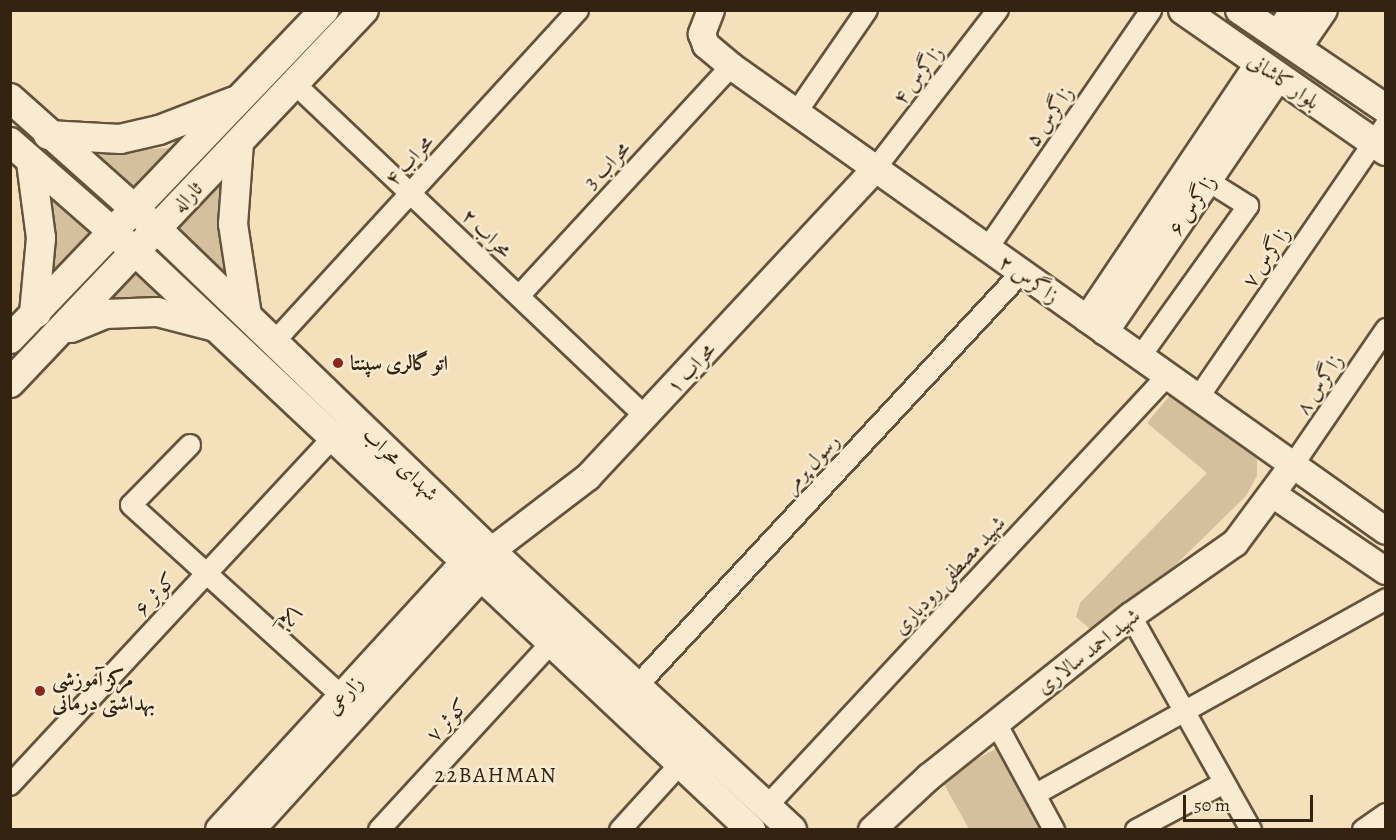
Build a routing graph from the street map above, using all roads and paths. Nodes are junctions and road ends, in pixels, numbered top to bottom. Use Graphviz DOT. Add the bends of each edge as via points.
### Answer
graph roads {
  1 [pos="324,10"];
  2 [pos="364,10"];
  3 [pos="578,10"];
  4 [pos="711,10"];
  5 [pos="867,10"];
  6 [pos="999,10"];
  7 [pos="1151,10"];
  8 [pos="1183,10"];
  9 [pos="1240,10"];
  10 [pos="1294,10"];
  11 [pos="1324,10"];
  12 [pos="1287,42"];
  13 [pos="273,65"];
  14 [pos="731,66"];
  15 [pos="1269,70"];
  16 [pos="295,84"];
  17 [pos="244,97"];
  18 [pos="10,98"];
  19 [pos="1386,109"];
  20 [pos="796,113"];
  21 [pos="48,135"];
  22 [pos="1381,139"];
  23 [pos="10,142"];
  24 [pos="239,143"];
  25 [pos="31,162"];
  26 [pos="876,169"];
  27 [pos="1198,175"];
  28 [pos="411,194"];
  29 [pos="133,210"];
  30 [pos="157,229"];
  31 [pos="112,230"];
  32 [pos="987,249"];
  33 [pos="137,253"];
  34 [pos="1021,273"];
  35 [pos="519,296"];
  36 [pos="34,314"];
  37 [pos="247,315"];
  38 [pos="1096,326"];
  39 [pos="216,327"];
  40 [pos="1386,329"];
  41 [pos="58,333"];
  42 [pos="10,339"];
  43 [pos="274,342"];
  44 [pos="1140,357"];
  45 [pos="1167,376"];
  46 [pos="10,383"];
  47 [pos="1198,398"];
  48 [pos="646,417"];
  49 [pos="334,436"];
  50 [pos="190,445"];
  51 [pos="1293,465"];
  52 [pos="1274,495"];
  53 [pos="1386,531"];
  54 [pos="480,562"];
  55 [pos="1386,571"];
  56 [pos="206,573"];
  57 [pos="1386,599"];
  58 [pos="1131,616"];
  59 [pos="551,644"];
  60 [pos="637,686"];
  61 [pos="342,696"];
  62 [pos="1185,714"];
  63 [pos="996,723"];
  64 [pos="680,764"];
  65 [pos="1224,783"];
  66 [pos="10,784"];
  67 [pos="1036,794"];
  68 [pos="1386,814"];
  69 [pos="759,818"];
  70 [pos="220,830"];
  71 [pos="250,830"];
  72 [pos="380,830"];
  73 [pos="620,830"];
  74 [pos="792,830"];
  75 [pos="872,830"];
  76 [pos="1054,830"];
  77 [pos="1136,830"];
  78 [pos="1251,830"];
  79 [pos="1363,830"];
  1 -- 13 [label="main road, ثاراله"];
  2 -- 16 [label="main road, ثاراله"];
  3 -- 28 [label="street, محراب ۴"];
  4 -- 14 [label="street, زاگرس ۲" via="702,34 706,45"];
  5 -- 20 [label="street"];
  6 -- 26 [label="street, زاگرس ۴"];
  7 -- 32 [label="street, زاگرس ۵"];
  8 -- 15 [label="main road, بلوار کاشانی"];
  9 -- 12 [label="main road, بلوار کاشانی"];
  10 -- 12 [label="street"];
  11 -- 12 [label="street"];
  12 -- 15 [label="main road"];
  12 -- 19 [label="main road, بلوار کاشانی"];
  13 -- 16 [label="main road"];
  13 -- 17 [label="main road, ثاراله"];
  14 -- 20 [label="street, زاگرس ۲"];
  14 -- 35 [label="street, محراب 3"];
  15 -- 22 [label="main road, بلوار کاشانی"];
  15 -- 27 [label="street, زاگرس ۶"];
  16 -- 24 [label="main road, ثاراله"];
  16 -- 28 [label="street, محراب ۲"];
  17 -- 21 [label="main road" via="159,130 120,139"];
  17 -- 29 [label="main road, ثاراله"];
  18 -- 21 [label="main road, شهدای محراب"];
  20 -- 26 [label="street, زاگرس ۲"];
  21 -- 29 [label="main road, شهدای محراب"];
  22 -- 47 [label="street, زاگرس ۷"];
  23 -- 25 [label="main road, شهدای محراب"];
  24 -- 30 [label="main road, ثاراله"];
  24 -- 37 [label="main road" via="233,224"];
  25 -- 31 [label="main road, شهدای محراب"];
  25 -- 36 [label="main road" via="41,238"];
  26 -- 32 [label="street, زاگرس ۲"];
  26 -- 48 [label="street, محراب ۱"];
  27 -- 38 [label="street, زاگرس ۶"];
  27 -- 44 [label="street" via="1248,206"];
  28 -- 35 [label="street, محراب ۲"];
  28 -- 43 [label="street, محراب ۴"];
  29 -- 30 [label="main road, شهدای محراب"];
  29 -- 31 [label="main road, ثاراله"];
  30 -- 33 [label="main road, ثاراله"];
  30 -- 37 [label="main road, شهدای محراب"];
  31 -- 33 [label="main road, شهدای محراب"];
  31 -- 36 [label="main road, ثاراله"];
  32 -- 34 [label="street, زاگرس ۲"];
  33 -- 39 [label="main road, شهدای محراب"];
  33 -- 41 [label="main road, ثاراله"];
  34 -- 38 [label="street, زاگرس ۲"];
  34 -- 60 [label="street, رسول پرمر"];
  35 -- 48 [label="street, محراب ۲"];
  36 -- 41 [label="main road" via="53,316"];
  36 -- 42 [label="main road, ثاراله"];
  37 -- 43 [label="main road, شهدای محراب"];
  38 -- 44 [label="street, زاگرس ۲"];
  39 -- 41 [label="main road" via="157,312 124,313 105,314"];
  39 -- 49 [label="main road, شهدای محراب"];
  40 -- 51 [label="street, زاگرس ۸"];
  41 -- 46 [label="main road, ثاراله"];
  43 -- 54 [label="main road, شهدای محراب"];
  44 -- 45 [label="street, زاگرس ۲"];
  45 -- 47 [label="street, زاگرس ۲"];
  45 -- 69 [label="street, شهید مصطفی رودباری"];
  47 -- 51 [label="street, زاگرس ۲"];
  48 -- 54 [label="street, محراب ۱" via="588,477"];
  49 -- 54 [label="main road, شهدای محراب"];
  49 -- 56 [label="street, کوثر ۶"];
  50 -- 56 [label="street, یکم" via="131,505"];
  51 -- 52 [label="street, شهید احمد سالاری"];
  51 -- 53 [label="street, زاگرس ۲"];
  52 -- 55 [label="street"];
  52 -- 58 [label="street, شهید احمد سالاری" via="1235,543"];
  54 -- 59 [label="main road, شهدای محراب"];
  54 -- 60 [label="main road, شهدای محراب"];
  54 -- 61 [label="main road, زارعی"];
  54 -- 71 [label="main road, زارعی"];
  56 -- 61 [label="street, یکم"];
  56 -- 66 [label="street, کوثر ۶"];
  57 -- 62 [label="street"];
  58 -- 62 [label="street"];
  58 -- 63 [label="street, شهید احمد سالاری"];
  59 -- 64 [label="main road, شهدای محراب"];
  59 -- 72 [label="street, کوثر ۷"];
  60 -- 69 [label="main road, شهدای محراب"];
  61 -- 70 [label="main road, زارعی"];
  62 -- 65 [label="street"];
  62 -- 67 [label="street"];
  63 -- 67 [label="street"];
  63 -- 75 [label="street, شهید احمد سالاری"];
  64 -- 69 [label="main road, شهدای محراب"];
  64 -- 73 [label="street"];
  65 -- 77 [label="street"];
  65 -- 78 [label="street"];
  67 -- 76 [label="street"];
  68 -- 79 [label="street"];
  69 -- 74 [label="main road, شهدای محراب"];
}
